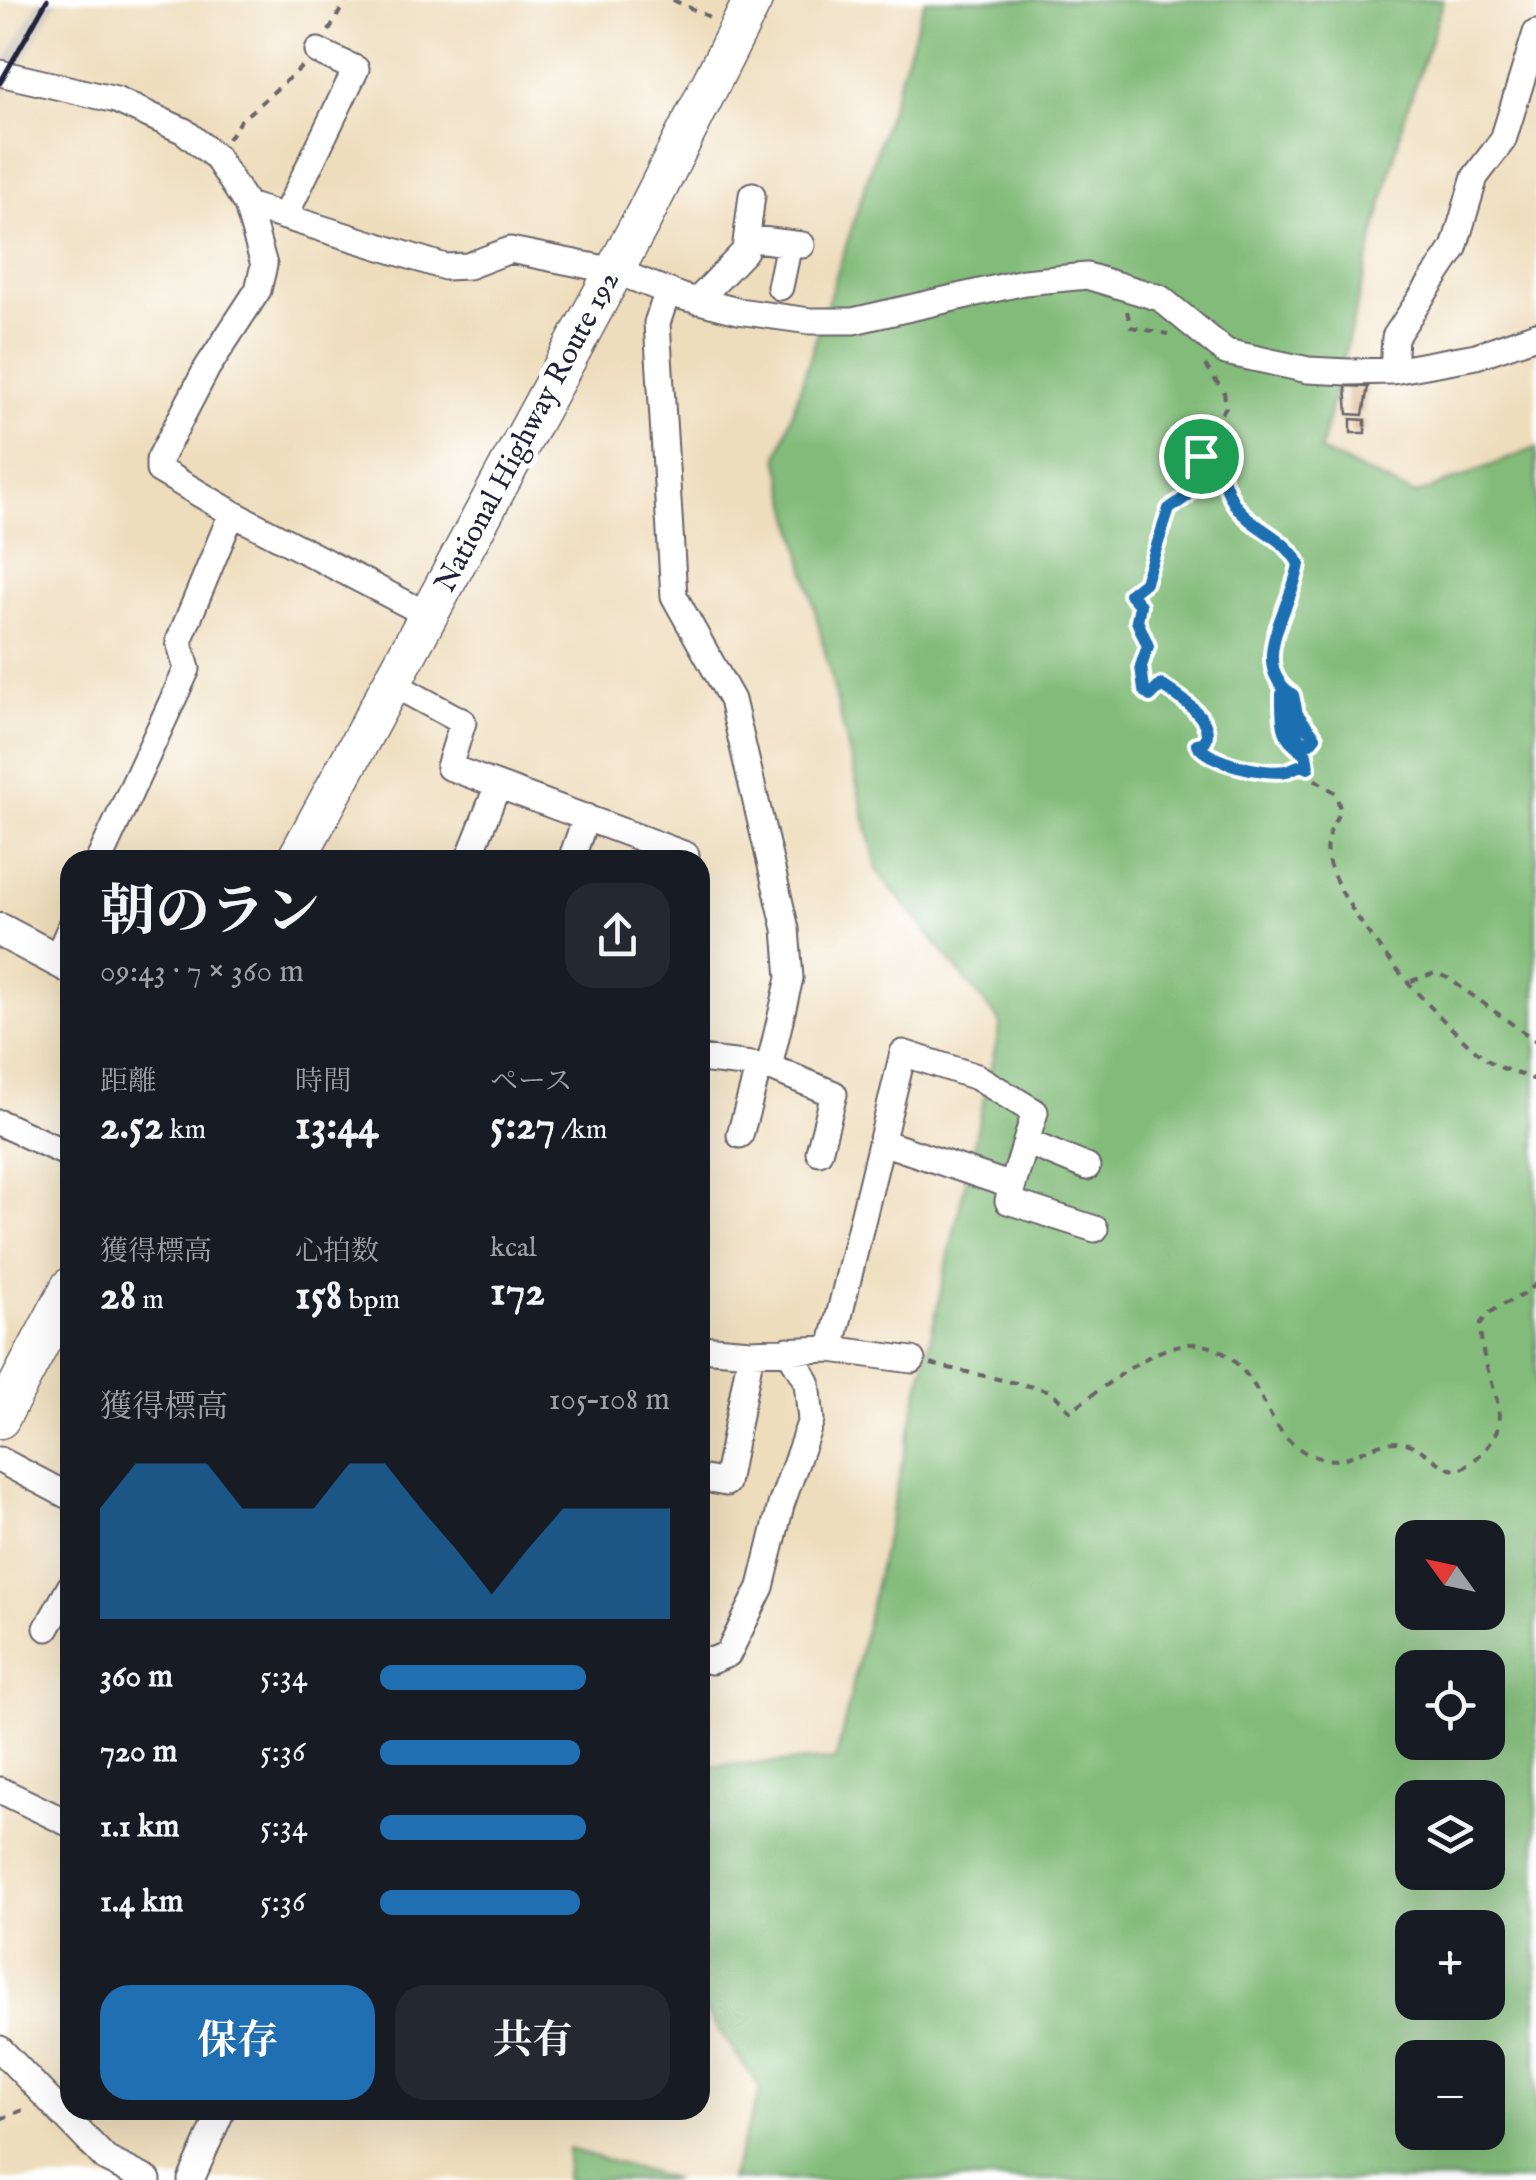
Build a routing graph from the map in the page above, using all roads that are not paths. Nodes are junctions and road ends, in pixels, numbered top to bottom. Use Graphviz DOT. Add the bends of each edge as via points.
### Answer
graph roads {
  1 [pos="745,16"];
  2 [pos="1536,33"];
  3 [pos="318,51"];
  4 [pos="0,73"];
  5 [pos="752,196"];
  6 [pos="247,205"];
  7 [pos="285,216"];
  8 [pos="747,238"];
  9 [pos="614,271"];
  10 [pos="780,287"];
  11 [pos="668,291"];
  12 [pos="698,300"];
  13 [pos="1536,335"];
  14 [pos="1393,370"];
  15 [pos="232,513"];
  16 [pos="430,616"];
  17 [pos="393,684"];
  18 [pos="498,786"];
  19 [pos="586,817"];
  20 [pos="104,850"];
  21 [pos="302,850"];
  22 [pos="472,850"];
  23 [pos="575,850"];
  24 [pos="673,850"];
  25 [pos="0,930"];
  26 [pos="60,961"];
  27 [pos="710,1061"];
  28 [pos="764,1066"];
  29 [pos="0,1123"];
  30 [pos="740,1135"];
  31 [pos="882,1142"];
  32 [pos="1026,1142"];
  33 [pos="60,1150"];
  34 [pos="819,1152"];
  35 [pos="1087,1166"];
  36 [pos="1012,1186"];
  37 [pos="1095,1229"];
  38 [pos="60,1307"];
  39 [pos="710,1349"];
  40 [pos="831,1349"];
  41 [pos="788,1350"];
  42 [pos="751,1352"];
  43 [pos="912,1360"];
  44 [pos="0,1419"];
  45 [pos="0,1460"];
  46 [pos="710,1480"];
  47 [pos="60,1492"];
  48 [pos="60,1605"];
  49 [pos="46,1628"];
  50 [pos="710,1661"];
  51 [pos="0,1790"];
  52 [pos="60,1819"];
  53 [pos="0,2049"];
  54 [pos="60,2115"];
  55 [pos="66,2120"];
  56 [pos="218,2120"];
  57 [pos="148,2180"];
  58 [pos="191,2180"];
  1 -- 9 [label="highway, National Highway Route 192"];
  2 -- 14 [label="street" via="1504,140 1475,177 1454,248 1395,338"];
  3 -- 7 [label="street" via="356,69"];
  4 -- 6 [label="street" via="116,100 184,131 216,156"];
  5 -- 8 [label="street"];
  6 -- 7 [label="street"];
  6 -- 15 [label="street" via="264,265 258,290 159,460 159,470"];
  7 -- 9 [label="street" via="444,267 468,266 510,250"];
  8 -- 10 [label="street" via="795,245"];
  8 -- 12 [label="street" via="746,251"];
  9 -- 11 [label="street"];
  9 -- 16 [label="highway, National Highway Route 192"];
  11 -- 12 [label="street"];
  11 -- 28 [label="street" via="658,324 674,596 732,700 786,930 790,978"];
  12 -- 14 [label="street" via="810,321 854,321 1087,276 1160,298 1226,352 1308,370"];
  13 -- 14 [label="street" via="1476,356"];
  15 -- 16 [label="street"];
  15 -- 20 [label="street" via="179,641 187,669"];
  16 -- 17 [label="highway, National Highway Route 192"];
  17 -- 18 [label="street" via="463,722 449,768"];
  17 -- 21 [label="highway, National Highway Route 192"];
  18 -- 19 [label="street"];
  18 -- 22 [label="street"];
  19 -- 23 [label="street"];
  19 -- 24 [label="street"];
  25 -- 26 [label="main road"];
  27 -- 28 [label="street"];
  28 -- 30 [label="street"];
  28 -- 34 [label="street" via="834,1094"];
  29 -- 33 [label="street"];
  31 -- 32 [label="street" via="904,1053 978,1078 1035,1112"];
  31 -- 36 [label="street"];
  31 -- 40 [label="street"];
  32 -- 35 [label="street"];
  32 -- 36 [label="street"];
  36 -- 37 [label="street" via="1008,1200"];
  38 -- 44 [label="highway"];
  39 -- 42 [label="street"];
  40 -- 41 [label="street"];
  40 -- 43 [label="street"];
  41 -- 42 [label="street"];
  41 -- 50 [label="street" via="807,1382 811,1420 762,1588 728,1654"];
  42 -- 46 [label="street" via="726,1484"];
  45 -- 47 [label="street"];
  48 -- 49 [label="street"];
  51 -- 52 [label="street"];
  53 -- 54 [label="street"];
  55 -- 57 [label="street" via="106,2159"];
  56 -- 58 [label="street"];
}
